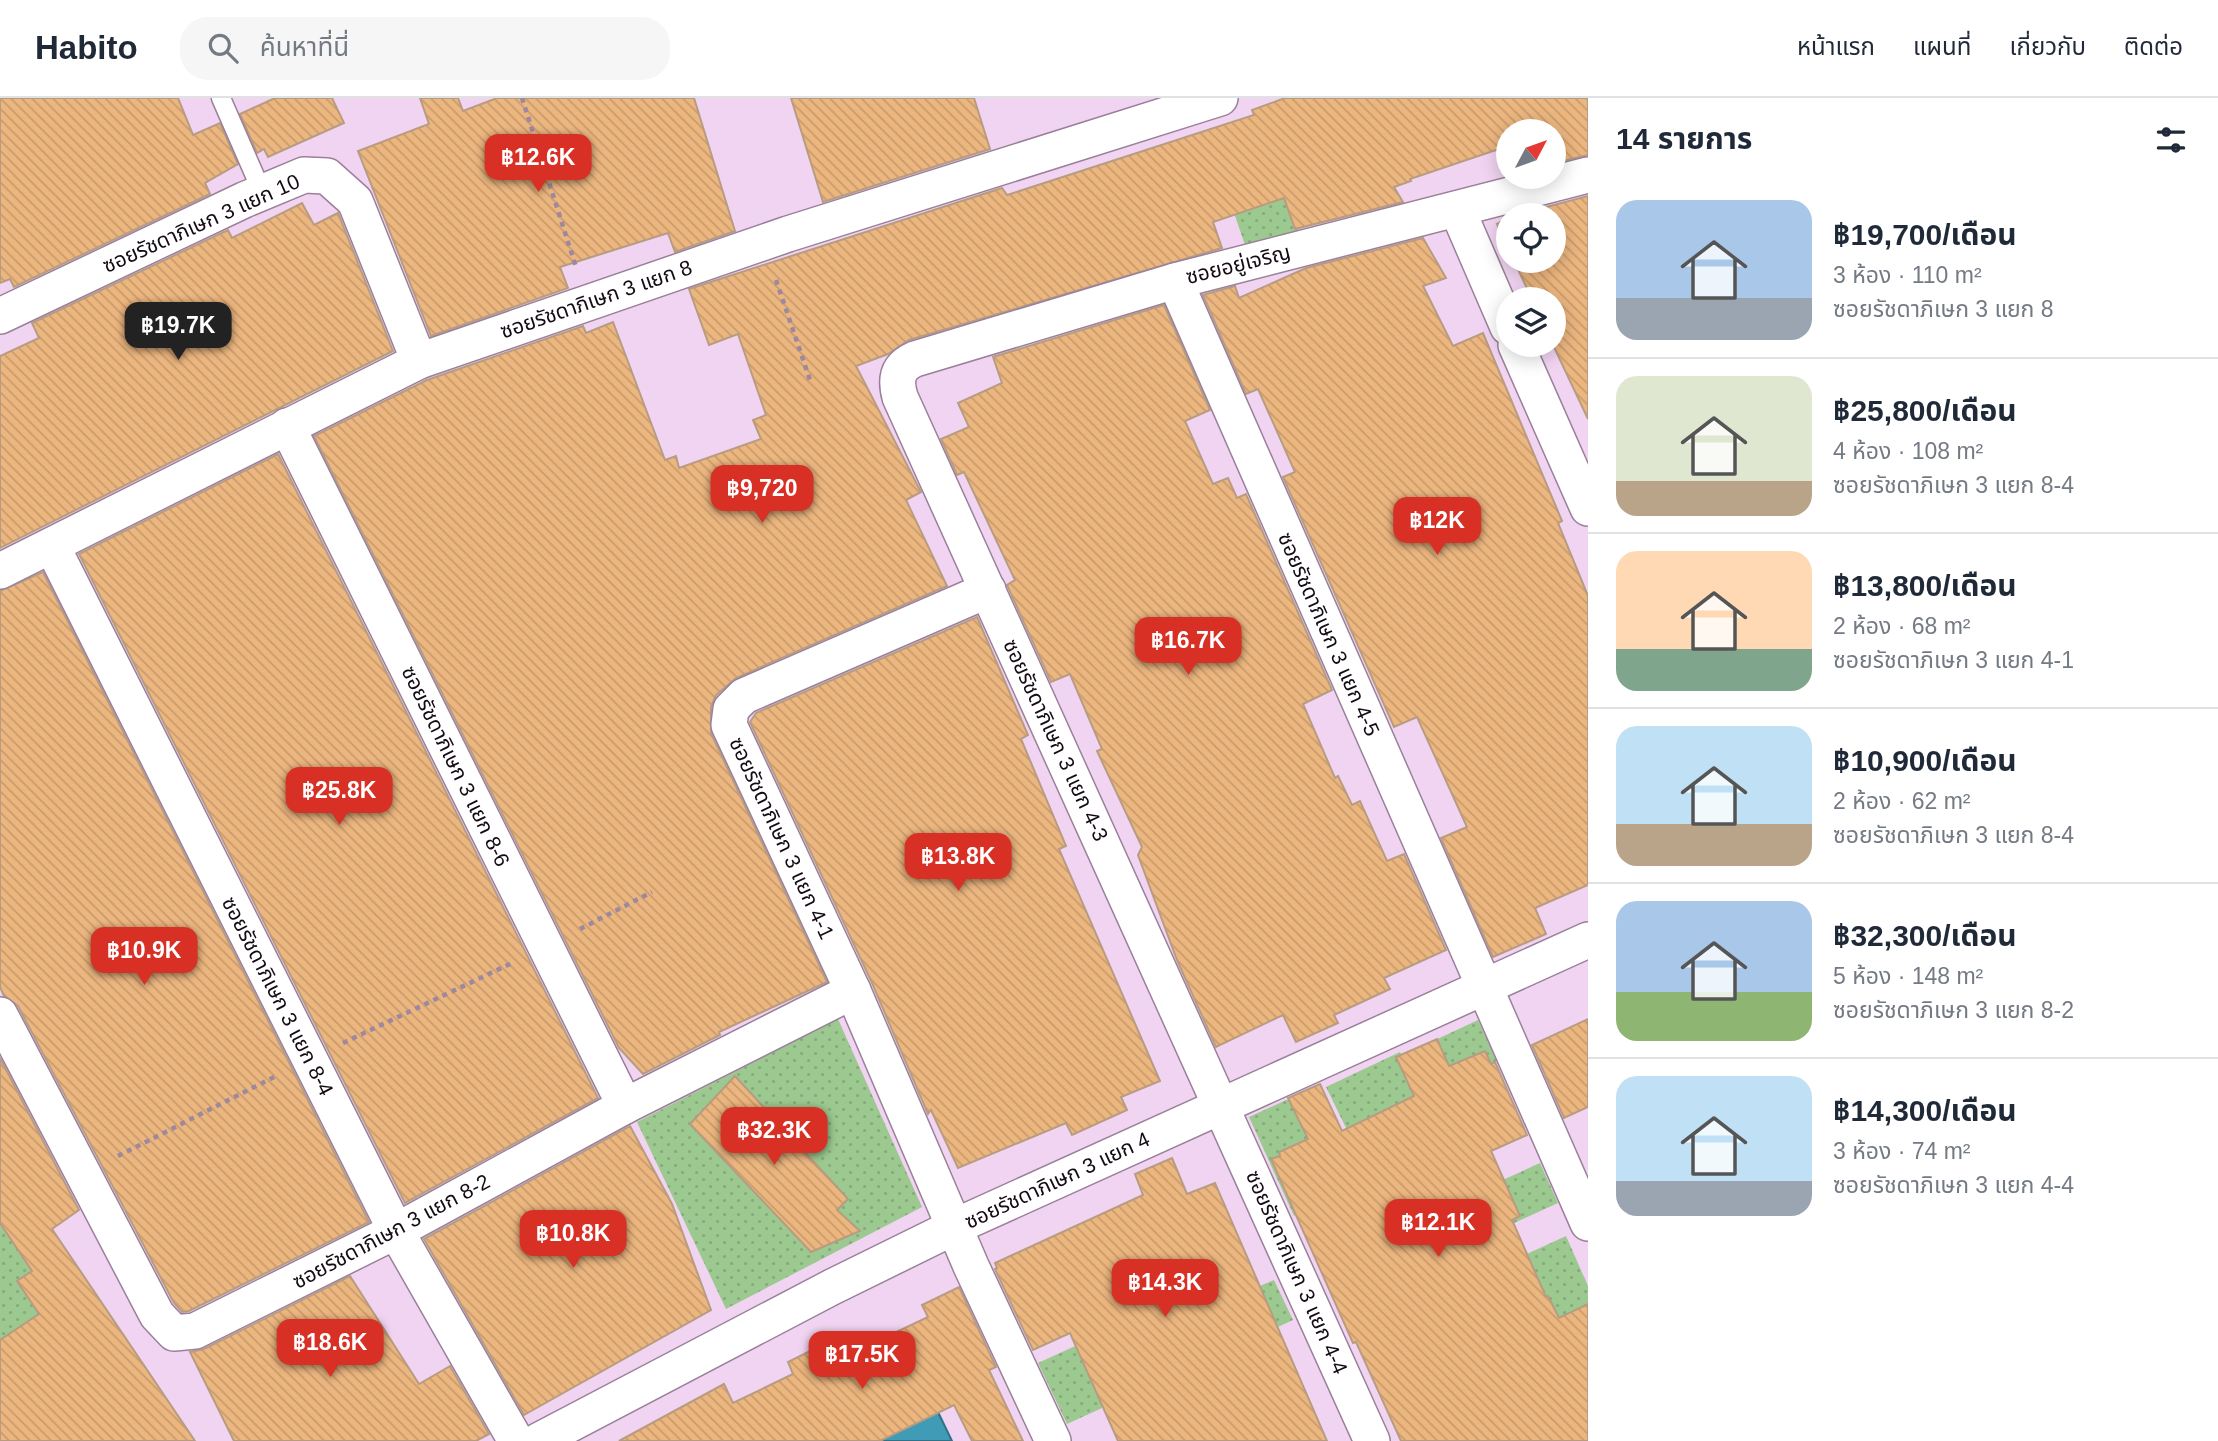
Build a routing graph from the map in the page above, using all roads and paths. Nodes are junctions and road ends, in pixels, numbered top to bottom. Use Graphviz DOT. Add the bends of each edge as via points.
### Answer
graph roads {
  1 [pos="221,98"];
  2 [pos="522,98"];
  3 [pos="1220,98"];
  4 [pos="1588,175"];
  5 [pos="262,192"];
  6 [pos="1457,209"];
  7 [pos="763,243"];
  8 [pos="1175,281"];
  9 [pos="1496,299"];
  10 [pos="587,301"];
  11 [pos="0,316"];
  12 [pos="1521,357"];
  13 [pos="419,361"];
  14 [pos="898,374"];
  15 [pos="811,383"];
  16 [pos="287,426"];
  17 [pos="1588,508"];
  18 [pos="51,546"];
  19 [pos="0,571"];
  20 [pos="988,590"];
  21 [pos="652,892"];
  22 [pos="1588,940"];
  23 [pos="546,947"];
  24 [pos="1482,988"];
  25 [pos="853,991"];
  26 [pos="0,1015"];
  27 [pos="310,1059"];
  28 [pos="1222,1104"];
  29 [pos="625,1106"];
  30 [pos="83,1174"];
  31 [pos="1588,1223"];
  32 [pos="954,1227"];
  33 [pos="397,1231"];
  34 [pos="516,1441"];
  35 [pos="538,1441"];
  36 [pos="1053,1441"];
  37 [pos="1372,1441"];
  1 -- 5 [label="lane"];
  2 -- 10 [label="path"];
  3 -- 7 [label="street, ซอยรัชดาภิเษก 3 แยก 8"];
  4 -- 6 [label="street, ซอยอยู่เจริญ"];
  5 -- 11 [label="street, ซอยรัชดาภิเษก 3 แยก 10"];
  5 -- 13 [label="street, ซอยรัชดาภิเษก 3 แยก 10" via="304,175 327,176 340,184 355,201"];
  6 -- 8 [label="street, ซอยอยู่เจริญ"];
  6 -- 9 [label="street"];
  7 -- 10 [label="street, ซอยรัชดาภิเษก 3 แยก 8"];
  7 -- 15 [label="path"];
  8 -- 14 [label="street, ซอยอยู่เจริญ" via="915,359 904,364"];
  8 -- 24 [label="street, ซอยรัชดาภิเษก 3 แยก 4-5"];
  10 -- 13 [label="street, ซอยรัชดาภิเษก 3 แยก 8"];
  12 -- 17 [label="street"];
  13 -- 16 [label="street, ซอยรัชดาภิเษก 3 แยก 8"];
  14 -- 20 [label="street, ซอยรัชดาภิเษก 3 แยก 4-3" via="900,397"];
  16 -- 18 [label="street, ซอยรัชดาภิเษก 3 แยก 8"];
  16 -- 23 [label="street, ซอยรัชดาภิเษก 3 แยก 8-6"];
  18 -- 19 [label="street, ซอยรัชดาภิเษก 3 แยก 8"];
  18 -- 27 [label="street, ซอยรัชดาภิเษก 3 แยก 8-4"];
  20 -- 25 [label="street, ซอยรัชดาภิเษก 3 แยก 4-1" via="744,696 731,709 729,725"];
  20 -- 28 [label="street, ซอยรัชดาภิเษก 3 แยก 4-3"];
  21 -- 23 [label="path"];
  22 -- 24 [label="street, ซอยรัชดาภิเษก 3 แยก 4"];
  23 -- 27 [label="path"];
  23 -- 29 [label="street, ซอยรัชดาภิเษก 3 แยก 8-6"];
  24 -- 28 [label="street, ซอยรัชดาภิเษก 3 แยก 4"];
  24 -- 31 [label="street, ซอยรัชดาภิเษก 3 แยก 4-5"];
  25 -- 29 [label="street, ซอยรัชดาภิเษก 3 แยก 8-2"];
  25 -- 32 [label="street, ซอยรัชดาภิเษก 3 แยก 4-1"];
  26 -- 30 [label="street, ซอยรัชดาภิเษก 3 แยก 8-2"];
  27 -- 30 [label="path"];
  27 -- 33 [label="street, ซอยรัชดาภิเษก 3 แยก 8-4"];
  28 -- 32 [label="street, ซอยรัชดาภิเษก 3 แยก 4"];
  28 -- 37 [label="street, ซอยรัชดาภิเษก 3 แยก 4-4"];
  29 -- 33 [label="street, ซอยรัชดาภิเษก 3 แยก 8-2"];
  30 -- 33 [label="street, ซอยรัชดาภิเษก 3 แยก 8-2" via="157,1315 174,1333 195,1331"];
  32 -- 35 [label="street, ซอยรัชดาภิเษก 3 แยก 4"];
  32 -- 36 [label="street, ซอยรัชดาภิเษก 3 แยก 4-1"];
  33 -- 34 [label="street, ซอยรัชดาภิเษก 3 แยก 8-4"];
}
